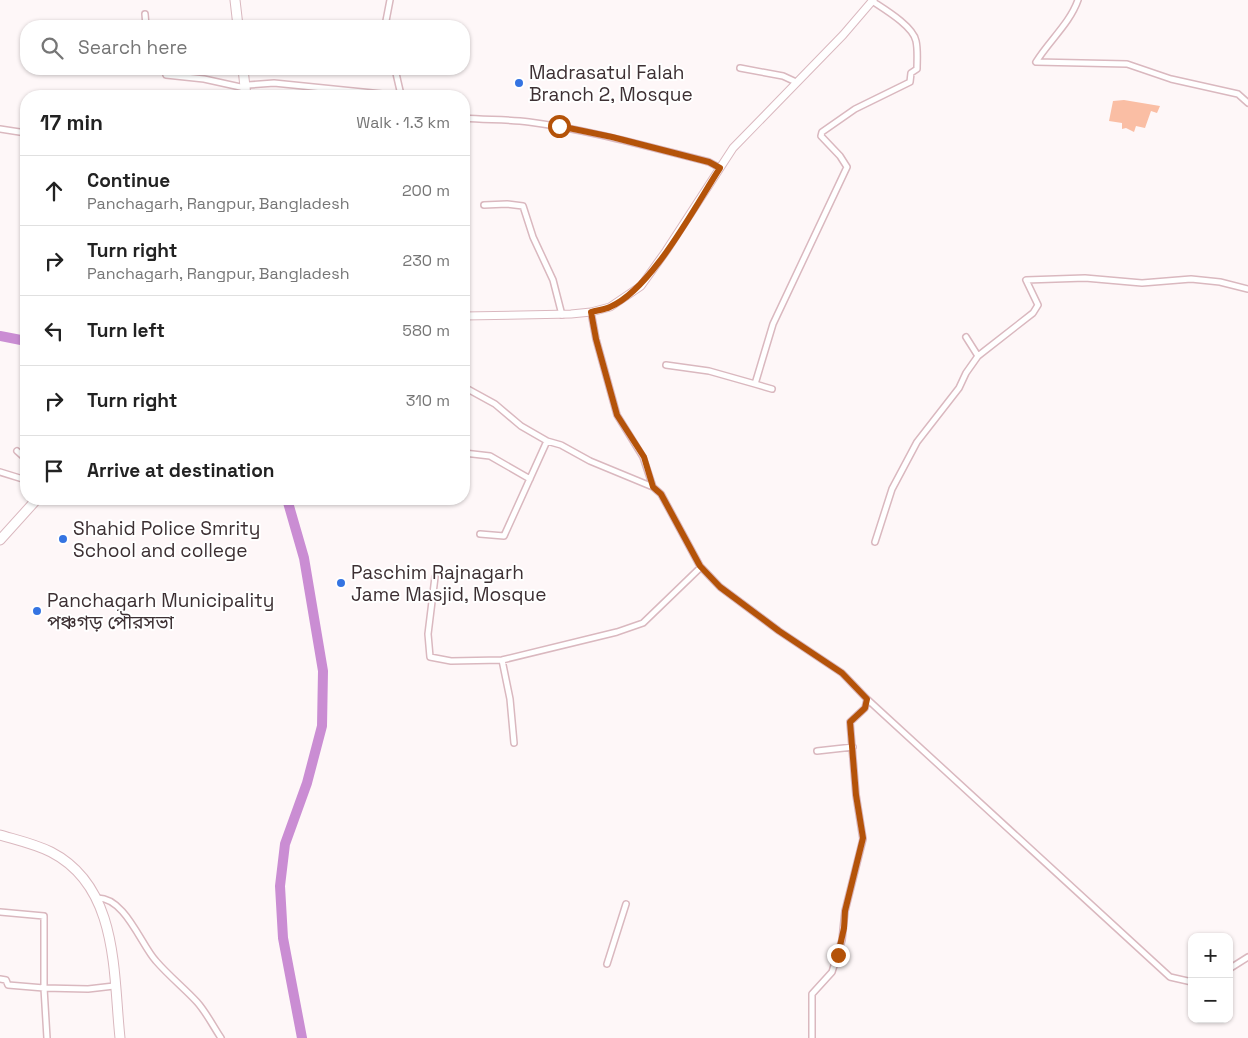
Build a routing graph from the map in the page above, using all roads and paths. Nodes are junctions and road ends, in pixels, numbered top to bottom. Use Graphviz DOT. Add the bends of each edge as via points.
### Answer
graph roads {
  1 [pos="235,0"];
  2 [pos="390,0"];
  3 [pos="1078,0"];
  4 [pos="873,1"];
  5 [pos="145,14"];
  6 [pos="146,20"];
  7 [pos="237,20"];
  8 [pos="386,20"];
  9 [pos="740,68"];
  10 [pos="166,75"];
  11 [pos="244,75"];
  12 [pos="397,75"];
  13 [pos="796,82"];
  14 [pos="240,90"];
  15 [pos="246,90"];
  16 [pos="247,90"];
  17 [pos="334,90"];
  18 [pos="400,90"];
  19 [pos="1248,103"];
  20 [pos="470,118"];
  21 [pos="0,128"];
  22 [pos="20,132"];
  23 [pos="720,168"];
  24 [pos="484,205"];
  25 [pos="1248,289"];
  26 [pos="591,312"];
  27 [pos="562,315"];
  28 [pos="470,316"];
  29 [pos="966,337"];
  30 [pos="978,356"];
  31 [pos="666,365"];
  32 [pos="755,384"];
  33 [pos="772,389"];
  34 [pos="470,390"];
  35 [pos="548,442"];
  36 [pos="17,451"];
  37 [pos="20,454"];
  38 [pos="470,454"];
  39 [pos="0,472"];
  40 [pos="20,478"];
  41 [pos="530,479"];
  42 [pos="653,487"];
  43 [pos="32,505"];
  44 [pos="480,534"];
  45 [pos="0,540"];
  46 [pos="875,542"];
  47 [pos="701,568"];
  48 [pos="435,577"];
  49 [pos="502,660"];
  50 [pos="867,699"];
  51 [pos="514,743"];
  52 [pos="853,747"];
  53 [pos="817,750"];
  54 [pos="0,835"];
  55 [pos="97,898"];
  56 [pos="626,904"];
  57 [pos="0,912"];
  58 [pos="1248,957"];
  59 [pos="607,964"];
  60 [pos="1233,966"];
  61 [pos="0,979"];
  62 [pos="1188,981"];
  63 [pos="114,986"];
  64 [pos="44,988"];
  65 [pos="47,1038"];
  66 [pos="120,1038"];
  67 [pos="220,1038"];
  68 [pos="812,1038"];
  1 -- 7 [label="highway"];
  2 -- 8 [label="street"];
  3 -- 19 [label="street" via="1073,12 1036,62 1127,64 1171,79 1238,94"];
  4 -- 13 [label="street"];
  4 -- 32 [label="street" via="916,39 918,69 911,73 910,82 855,109 822,132 821,136 847,167 773,324"];
  5 -- 6 [label="street"];
  9 -- 13 [label="street" via="783,76"];
  10 -- 14 [label="street" via="204,79"];
  11 -- 15 [label="highway"];
  12 -- 18 [label="street"];
  13 -- 23 [label="street" via="733,148"];
  16 -- 17 [label="street" via="248,85 274,83"];
  20 -- 23 [label="street" via="559,126 709,162"];
  21 -- 22 [label="street"];
  23 -- 26 [label="street" via="640,286 610,307"];
  24 -- 27 [label="street" via="523,206 553,280"];
  25 -- 30 [label="street" via="1191,279 1142,283 1085,278 1026,280 1038,305 1033,313"];
  26 -- 27 [label="street"];
  26 -- 42 [label="street" via="617,415 644,457"];
  27 -- 28 [label="street"];
  29 -- 30 [label="street"];
  30 -- 46 [label="street" via="959,388 917,442 892,489"];
  31 -- 32 [label="street" via="708,371"];
  32 -- 33 [label="street"];
  34 -- 35 [label="street" via="496,404 521,426"];
  35 -- 41 [label="street"];
  35 -- 42 [label="street"];
  36 -- 37 [label="street"];
  38 -- 41 [label="street" via="490,456"];
  39 -- 40 [label="street"];
  41 -- 44 [label="street" via="504,536"];
  42 -- 47 [label="street" via="661,494"];
  43 -- 45 [label="highway"];
  47 -- 49 [label="street" via="644,623"];
  47 -- 50 [label="street" via="750,610 842,673"];
  48 -- 49 [label="street" via="428,634 430,657 451,661"];
  49 -- 51 [label="street"];
  50 -- 52 [label="street" via="865,708 850,722"];
  50 -- 62 [label="street" via="1170,977"];
  52 -- 53 [label="street"];
  52 -- 68 [label="street" via="863,838 845,911 842,940 832,972 812,994"];
  54 -- 55 [label="highway" via="44,848 62,859 85,880"];
  55 -- 63 [label="highway" via="107,928"];
  55 -- 67 [label="street" via="124,914 154,959 199,1004"];
  56 -- 59 [label="street"];
  57 -- 64 [label="street" via="44,916"];
  58 -- 60 [label="street"];
  61 -- 64 [label="street" via="6,980 8,985"];
  63 -- 64 [label="street"];
  63 -- 66 [label="highway"];
  64 -- 65 [label="street"];
}
